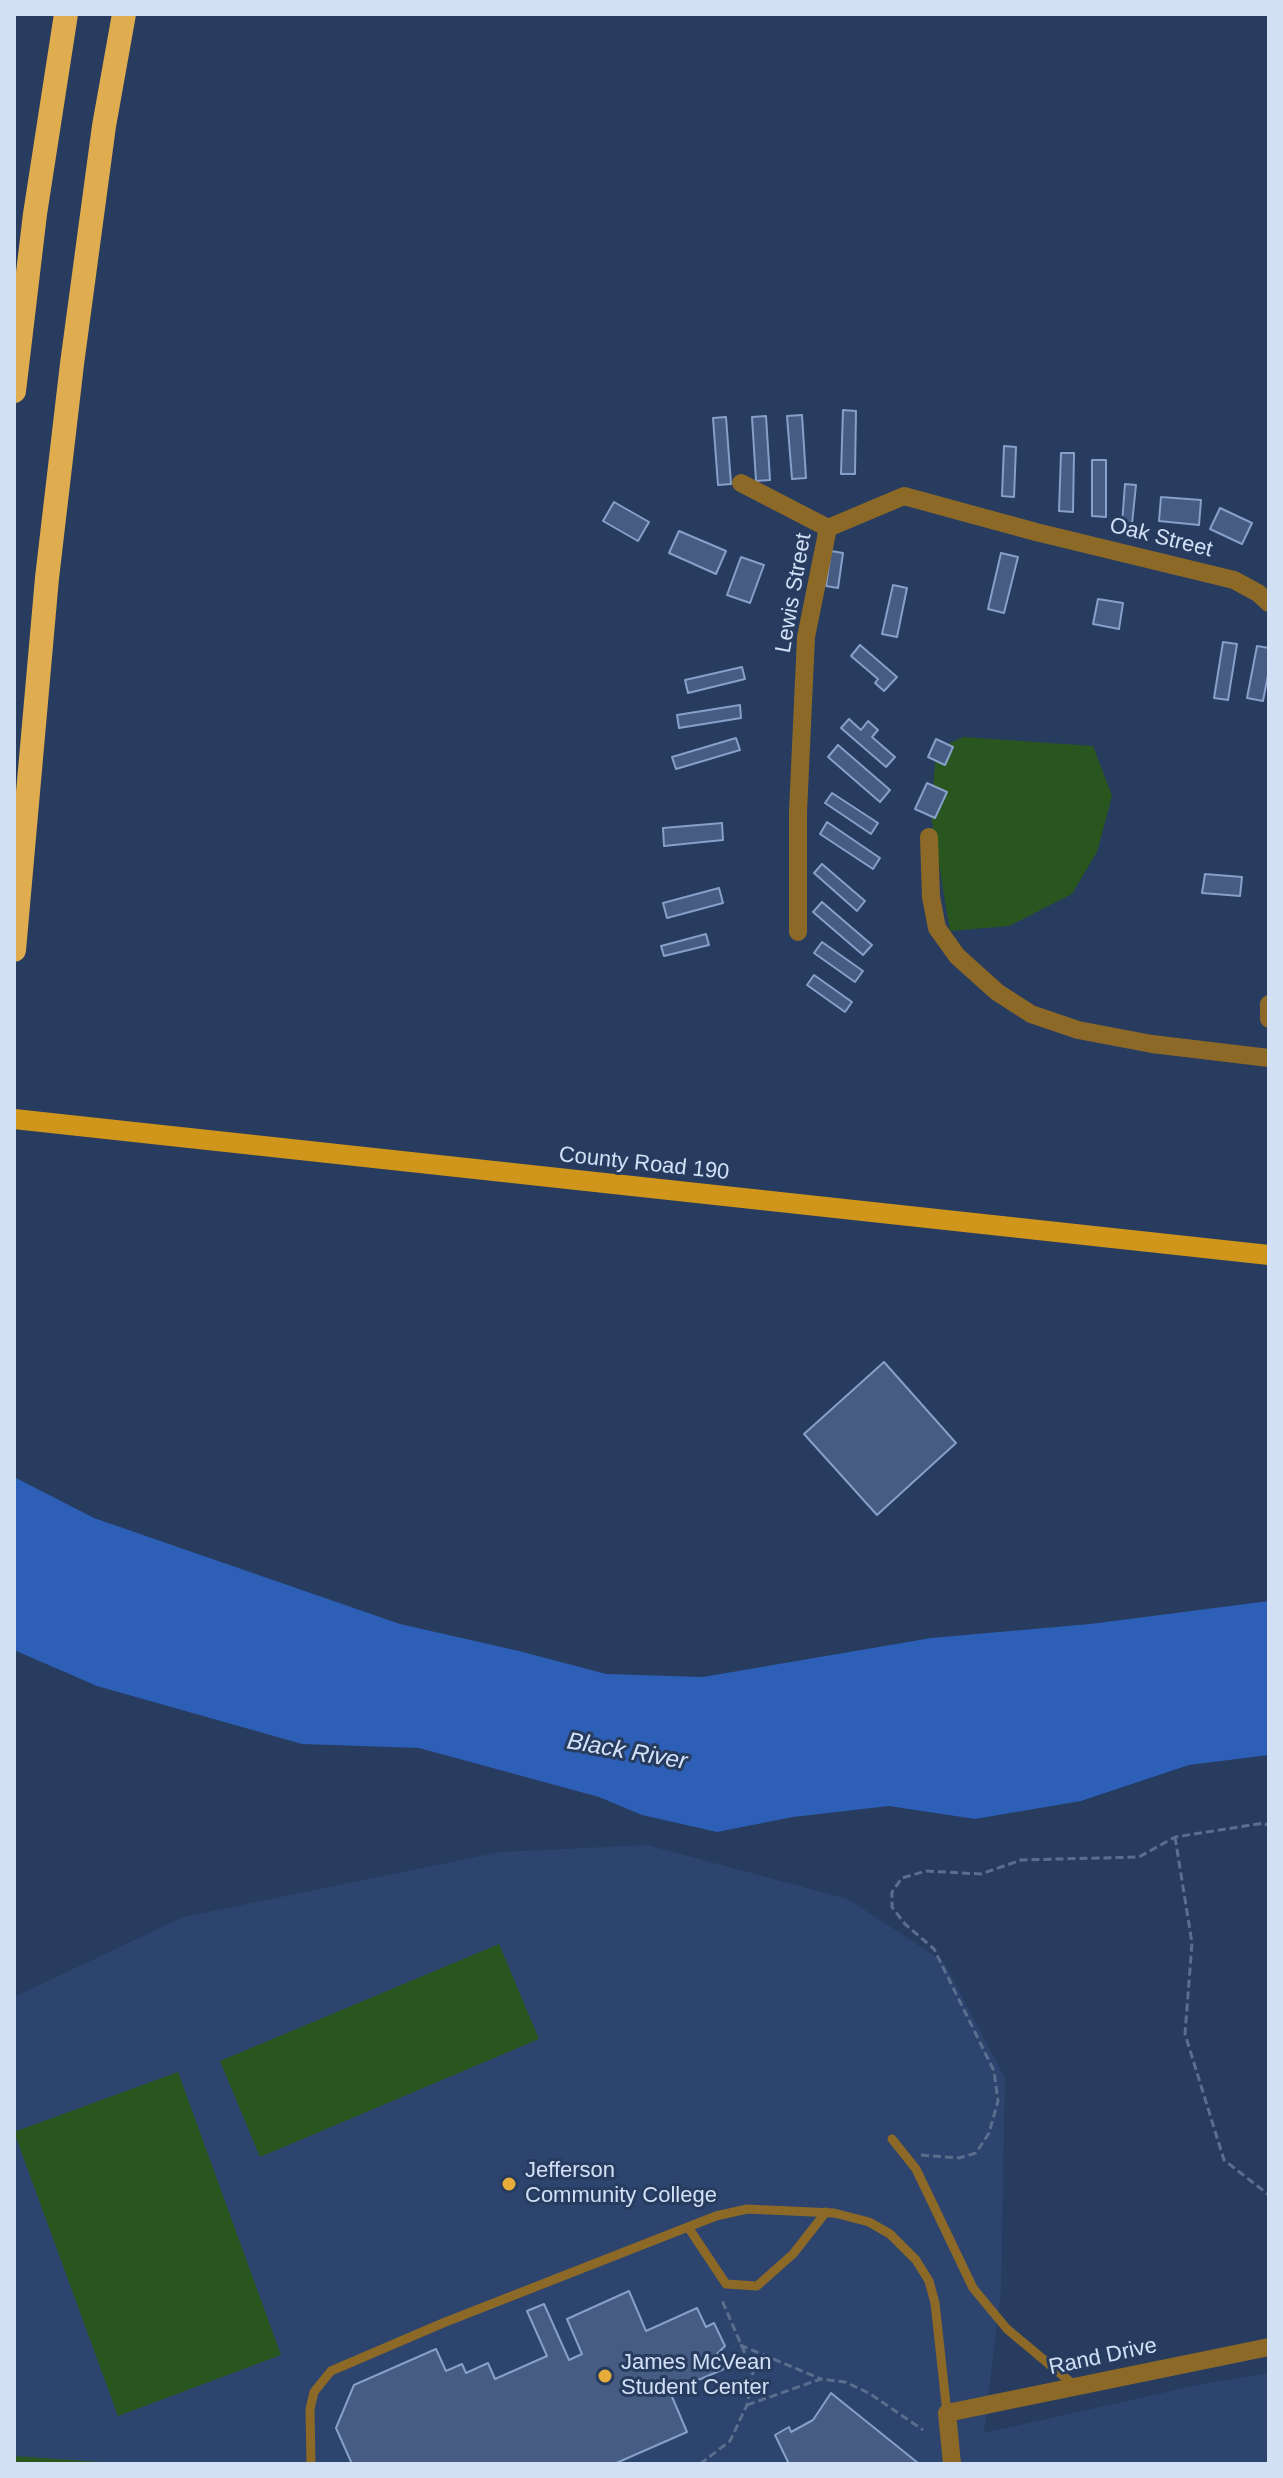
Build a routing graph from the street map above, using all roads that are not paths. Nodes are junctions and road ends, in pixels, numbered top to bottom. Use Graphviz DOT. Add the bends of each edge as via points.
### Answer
graph roads {
  1 [pos="66,14"];
  2 [pos="124,14"];
  3 [pos="14,391"];
  4 [pos="741,483"];
  5 [pos="828,528"];
  6 [pos="1036,532"];
  7 [pos="1269,603"];
  8 [pos="929,837"];
  9 [pos="798,932"];
  10 [pos="14,950"];
  11 [pos="1269,1004"];
  12 [pos="1269,1019"];
  13 [pos="1269,1058"];
  14 [pos="14,1119"];
  15 [pos="1269,1255"];
  16 [pos="892,2139"];
  17 [pos="826,2212"];
  18 [pos="688,2227"];
  19 [pos="1269,2347"];
  20 [pos="1077,2387"];
  21 [pos="947,2413"];
  22 [pos="311,2464"];
  23 [pos="952,2464"];
  1 -- 3 [label="highway"];
  2 -- 10 [label="highway" via="104,126 47,578"];
  4 -- 5 [label="street"];
  5 -- 6 [label="street, Lewis Street" via="904,496"];
  5 -- 9 [label="street, Lewis Street" via="806,637"];
  6 -- 7 [label="street, Oak Street" via="1234,580"];
  8 -- 13 [label="street" via="937,928 957,956 997,992 1031,1014 1078,1030"];
  11 -- 12 [label="street"];
  14 -- 15 [label="main road, County Road 190"];
  16 -- 20 [label="lane" via="916,2169 973,2288 1007,2329"];
  17 -- 18 [label="lane" via="747,2209"];
  17 -- 18 [label="lane" via="793,2254 757,2286 726,2284"];
  17 -- 21 [label="lane" via="869,2222 890,2234 929,2281"];
  18 -- 22 [label="lane" via="331,2371 312,2400"];
  19 -- 20 [label="street, Rand Drive"];
  20 -- 21 [label="street, Rand Drive"];
  21 -- 23 [label="street"];
}
